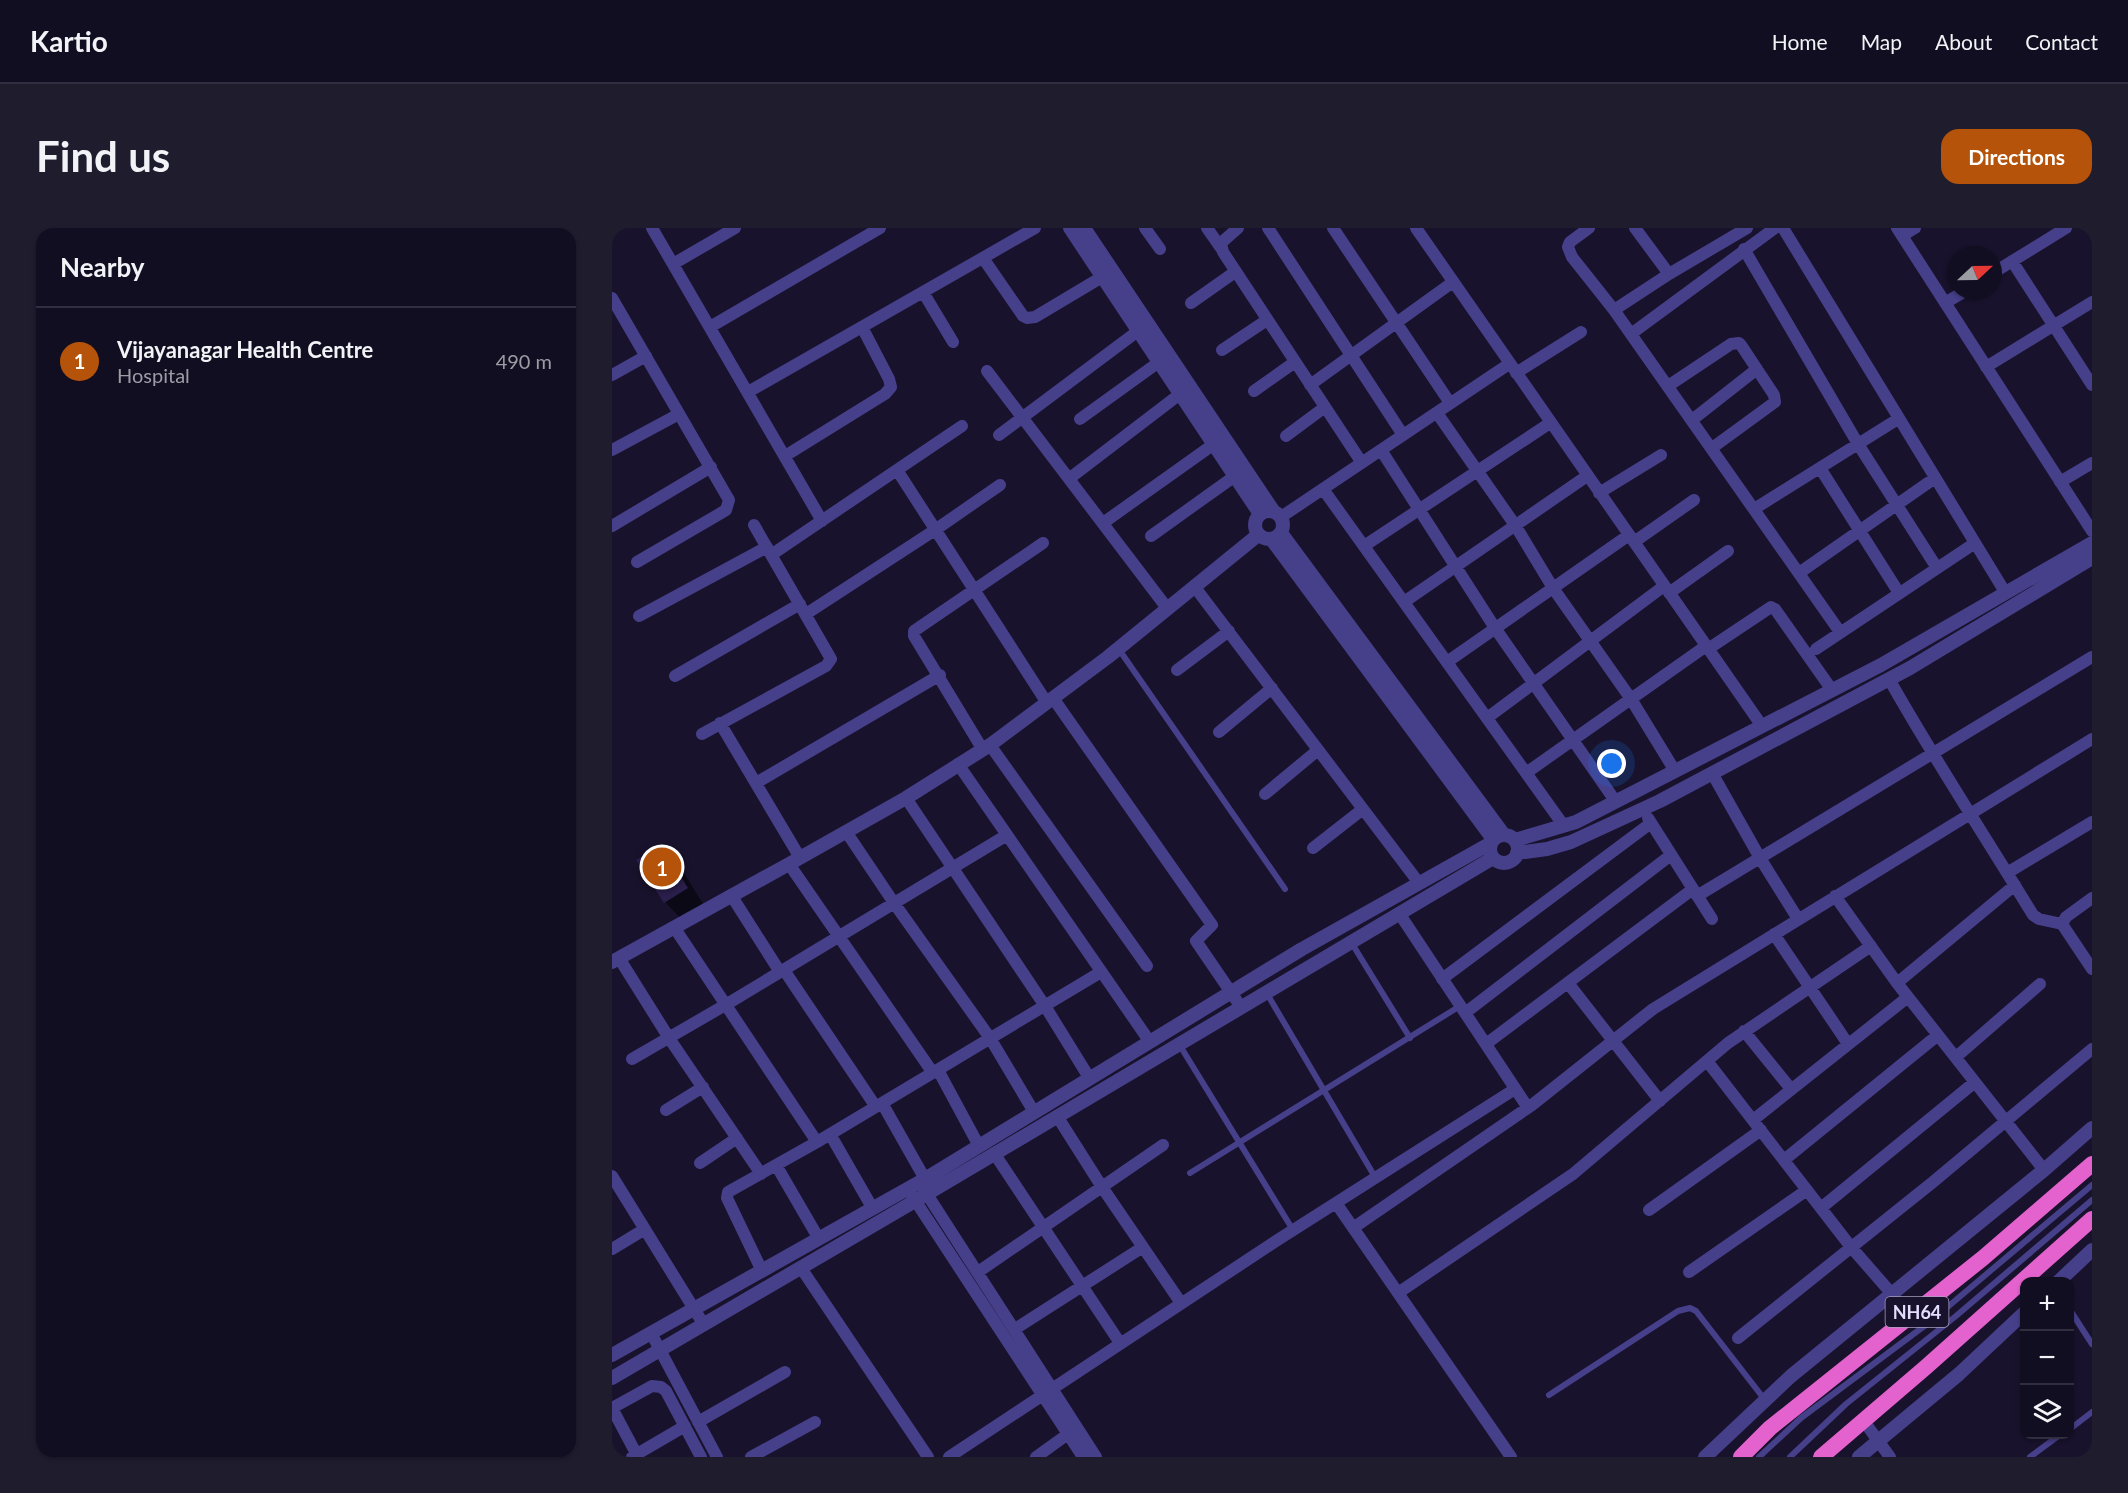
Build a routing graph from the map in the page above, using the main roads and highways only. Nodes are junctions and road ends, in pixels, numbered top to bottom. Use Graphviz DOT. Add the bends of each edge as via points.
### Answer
graph roads {
  1 [pos="2092,1164"];
  2 [pos="2092,1219"];
  3 [pos="1741,1457"];
  4 [pos="1821,1457"];
  1 -- 3 [label="highway, NH64" via="1983,1258 1770,1428"];
  2 -- 4 [label="highway"];
}
